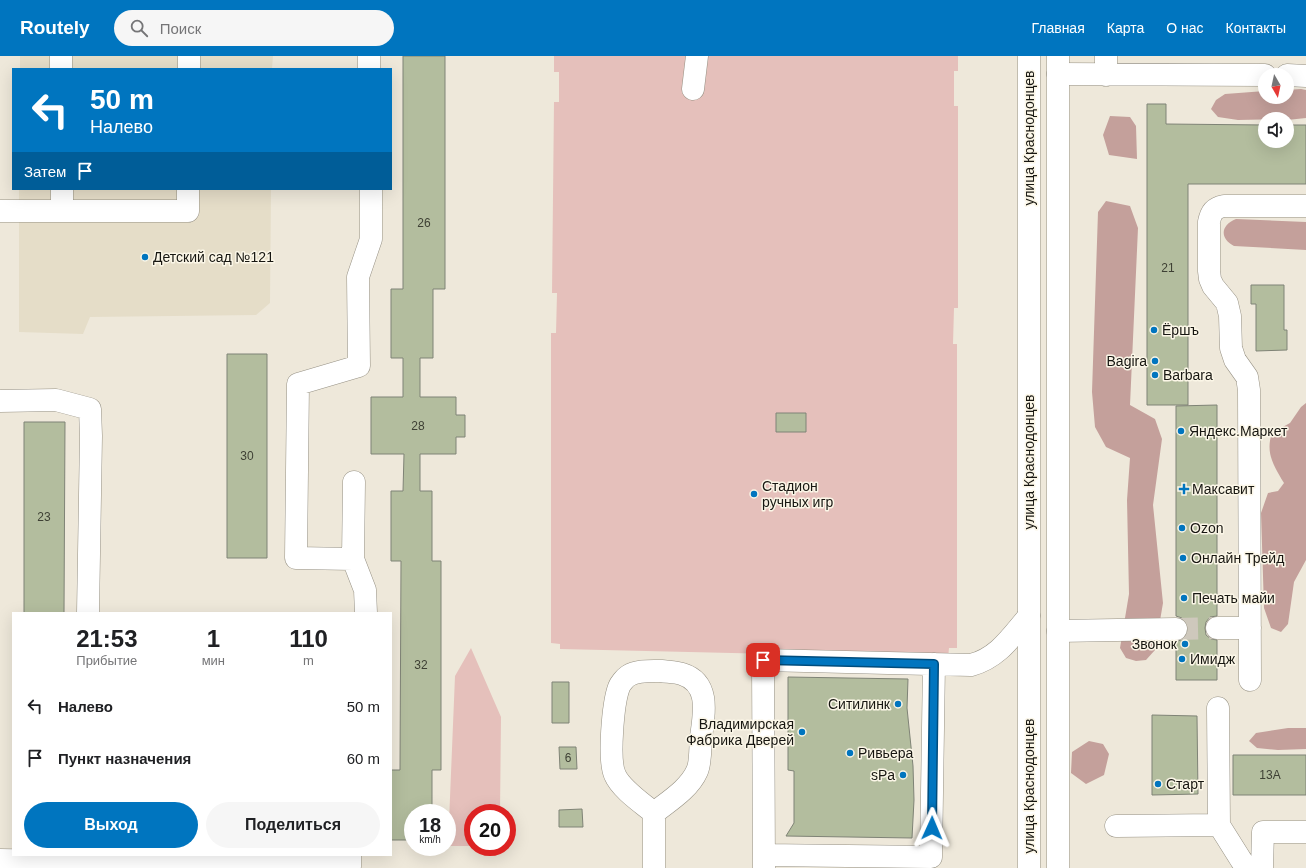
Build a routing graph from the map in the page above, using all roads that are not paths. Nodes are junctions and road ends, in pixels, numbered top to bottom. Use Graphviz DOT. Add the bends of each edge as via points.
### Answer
graph roads {
  1 [pos="61,56"];
  2 [pos="189,56"];
  3 [pos="369,56"];
  4 [pos="697,56"];
  5 [pos="1029,56"];
  6 [pos="1058,65"];
  7 [pos="1106,65"];
  8 [pos="61,68"];
  9 [pos="189,68"];
  10 [pos="369,68"];
  11 [pos="1258,75"];
  12 [pos="1294,76"];
  13 [pos="1306,76"];
  14 [pos="693,89"];
  15 [pos="62,190"];
  16 [pos="188,190"];
  17 [pos="370,190"];
  18 [pos="1306,206"];
  19 [pos="0,211"];
  20 [pos="62,211"];
  21 [pos="0,401"];
  22 [pos="354,482"];
  23 [pos="352,559"];
  24 [pos="88,612"];
  25 [pos="366,612"];
  26 [pos="1029,616"];
  27 [pos="1217,628"];
  28 [pos="1250,628"];
  29 [pos="1176,629"];
  30 [pos="1058,631"];
  31 [pos="934,664"];
  32 [pos="1250,680"];
  33 [pos="1218,708"];
  34 [pos="654,813"];
  35 [pos="1219,825"];
  36 [pos="1116,826"];
  37 [pos="1306,832"];
  38 [pos="350,856"];
  39 [pos="101,858"];
  40 [pos="0,860"];
  41 [pos="764,861"];
  42 [pos="207,866"];
  43 [pos="654,868"];
  44 [pos="1028,868"];
  45 [pos="1058,868"];
  46 [pos="1247,868"];
  47 [pos="1262,868"];
  1 -- 8 [label="main road"];
  2 -- 9 [label="main road"];
  3 -- 10 [label="main road"];
  4 -- 14 [label="main road"];
  5 -- 26 [label="main road, улица Краснодонцев"];
  6 -- 7 [label="main road"];
  6 -- 30 [label="main road, улица Краснодонцев"];
  7 -- 11 [label="main road"];
  12 -- 13 [label="main road"];
  15 -- 20 [label="main road"];
  16 -- 20 [label="main road" via="188,211"];
  17 -- 23 [label="main road" via="371,239 358,277 359,366 298,384 296,558"];
  18 -- 28 [label="main road" via="1224,206 1213,211 1209,222 1210,279 1227,303 1231,348 1235,360 1247,377 1249,390"];
  19 -- 20 [label="main road"];
  21 -- 24 [label="main road" via="56,400 90,409 92,436"];
  22 -- 23 [label="main road"];
  23 -- 25 [label="main road" via="365,590"];
  26 -- 31 [label="main road" via="996,654 982,662 971,665"];
  26 -- 44 [label="main road, улица Краснодонцев"];
  27 -- 28 [label="main road"];
  28 -- 32 [label="main road"];
  29 -- 30 [label="main road"];
  30 -- 45 [label="main road, улица Краснодонцев"];
  31 -- 41 [label="main road" via="931,857"];
  31 -- 41 [label="main road" via="763,660"];
  33 -- 35 [label="main road"];
  34 -- 34 [label="main road" via="681,791 698,770 705,706 702,692 694,680 682,674 661,671 628,676 619,686 613,717 611,765 615,776 622,786"];
  34 -- 43 [label="main road"];
  35 -- 36 [label="main road"];
  35 -- 46 [label="main road"];
  37 -- 47 [label="main road" via="1263,832"];
  38 -- 42 [label="main road" via="350,866"];
  39 -- 40 [label="main road"];
  39 -- 42 [label="main road"];
}
